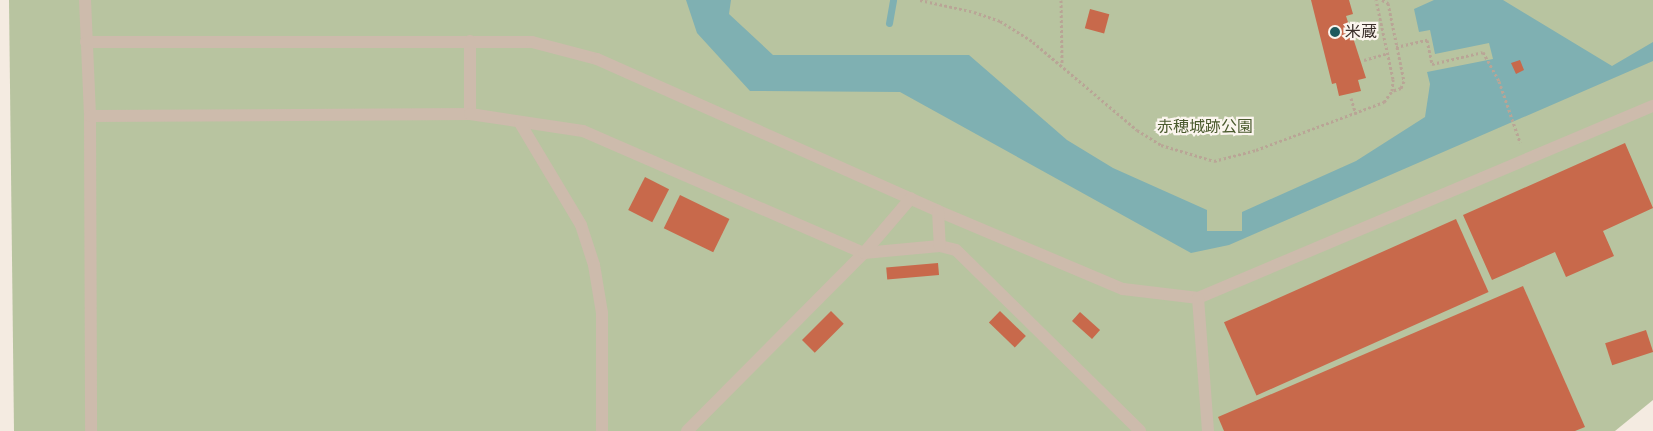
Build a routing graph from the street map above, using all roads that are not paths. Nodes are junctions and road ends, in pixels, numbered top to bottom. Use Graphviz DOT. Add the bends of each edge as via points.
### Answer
graph roads {
  1 [pos="85,0"];
  2 [pos="470,41"];
  3 [pos="86,42"];
  4 [pos="1653,106"];
  5 [pos="470,114"];
  6 [pos="90,116"];
  7 [pos="520,123"];
  8 [pos="911,198"];
  9 [pos="938,211"];
  10 [pos="940,246"];
  11 [pos="864,253"];
  12 [pos="1198,298"];
  13 [pos="91,431"];
  14 [pos="602,431"];
  15 [pos="688,431"];
  16 [pos="1140,431"];
  17 [pos="1208,431"];
  1 -- 3 [label="lane"];
  2 -- 3 [label="lane"];
  2 -- 5 [label="lane"];
  2 -- 8 [label="lane" via="532,42 597,59"];
  3 -- 6 [label="lane"];
  4 -- 12 [label="lane"];
  5 -- 6 [label="lane"];
  5 -- 7 [label="lane"];
  6 -- 13 [label="lane"];
  7 -- 11 [label="lane" via="583,131"];
  7 -- 14 [label="lane" via="581,226 594,265 602,313"];
  8 -- 9 [label="lane"];
  8 -- 11 [label="lane"];
  9 -- 10 [label="lane"];
  9 -- 12 [label="lane" via="1123,289"];
  10 -- 11 [label="lane"];
  10 -- 16 [label="lane" via="956,250"];
  11 -- 15 [label="lane"];
  12 -- 17 [label="lane"];
}
